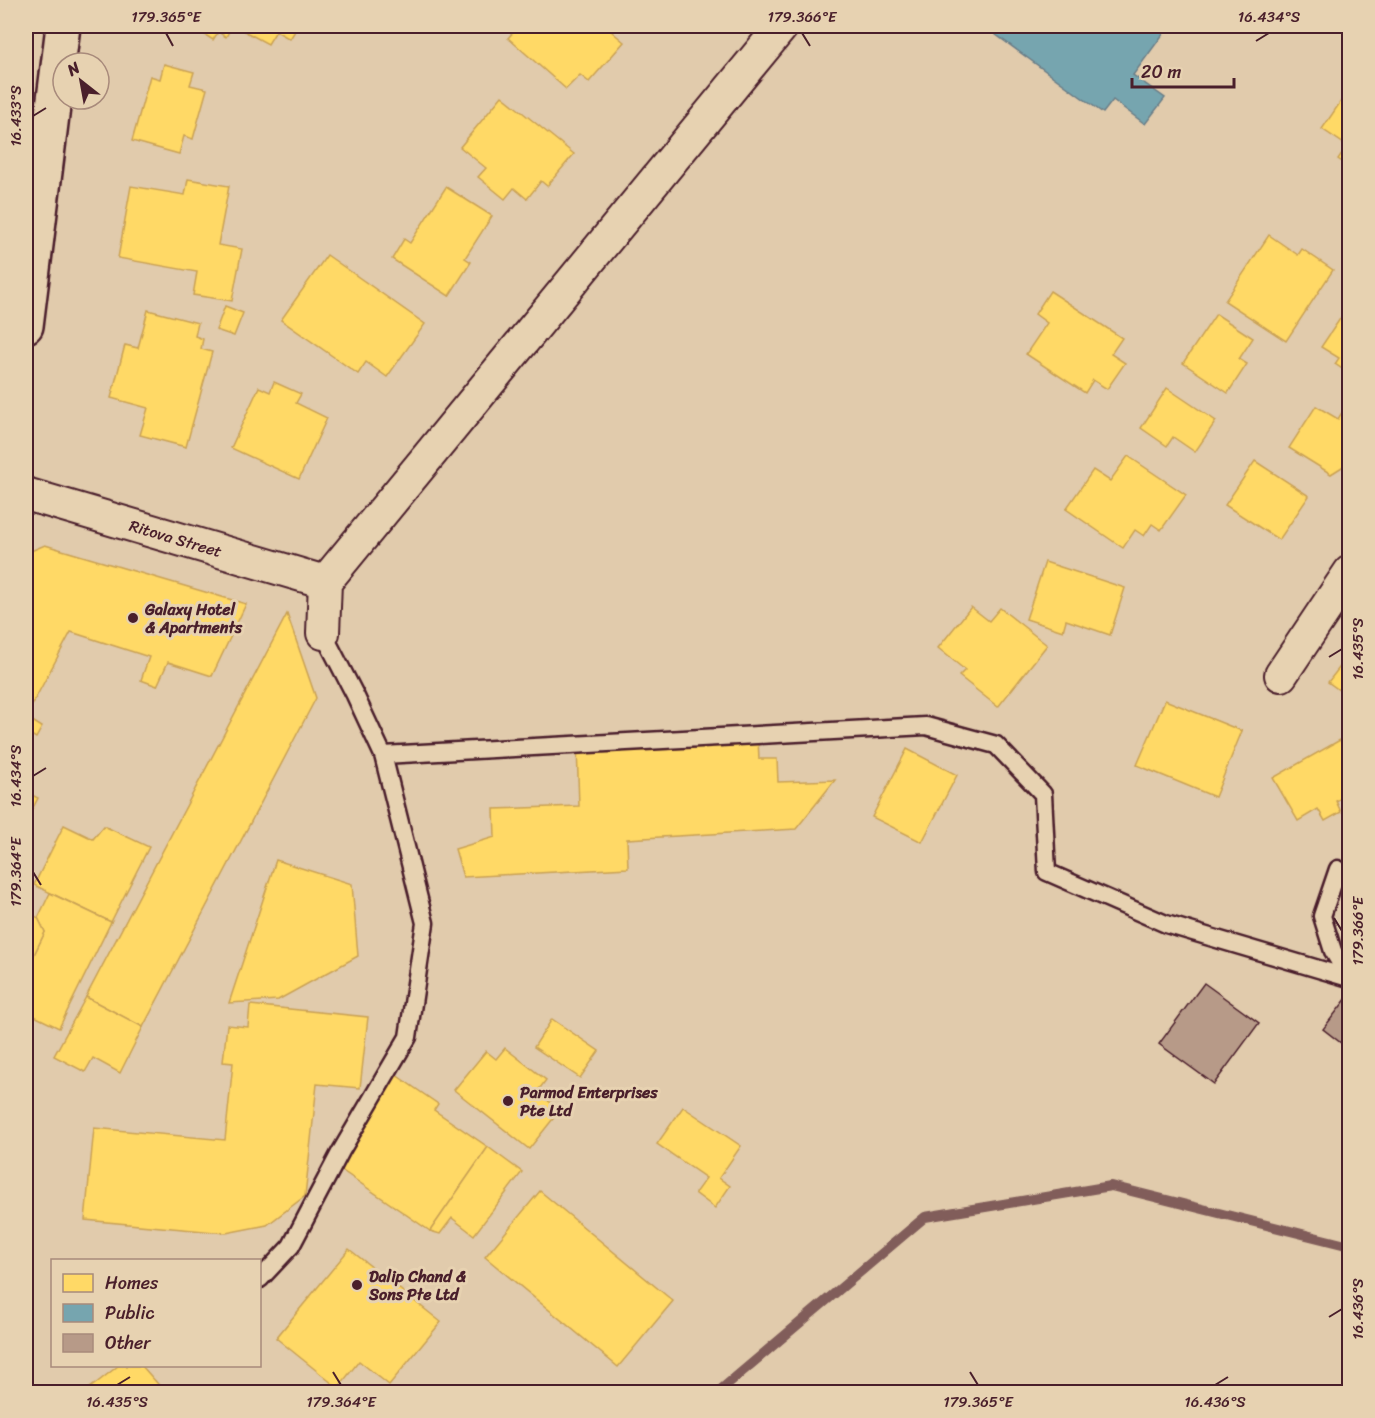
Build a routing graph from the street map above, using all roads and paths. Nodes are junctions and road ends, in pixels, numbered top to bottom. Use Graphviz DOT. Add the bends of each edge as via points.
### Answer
graph roads {
  1 [pos="63,26"];
  2 [pos="783,26"];
  3 [pos="26,326"];
  4 [pos="26,494"];
  5 [pos="1350,572"];
  6 [pos="325,582"];
  7 [pos="323,633"];
  8 [pos="1281,675"];
  9 [pos="383,754"];
  10 [pos="1338,869"];
  11 [pos="261,1278"];
  1 -- 3 [label="main road"];
  2 -- 6 [label="street"];
  4 -- 6 [label="street, Ritova Street"];
  5 -- 8 [label="street"];
  6 -- 7 [label="street"];
  7 -- 9 [label="lane"];
  9 -- 10 [label="lane" via="926,726 996,745 1042,794 1047,872 1166,924 1349,978 1333,951 1322,916"];
  9 -- 11 [label="lane" via="424,923 408,1037 291,1246"];
}
